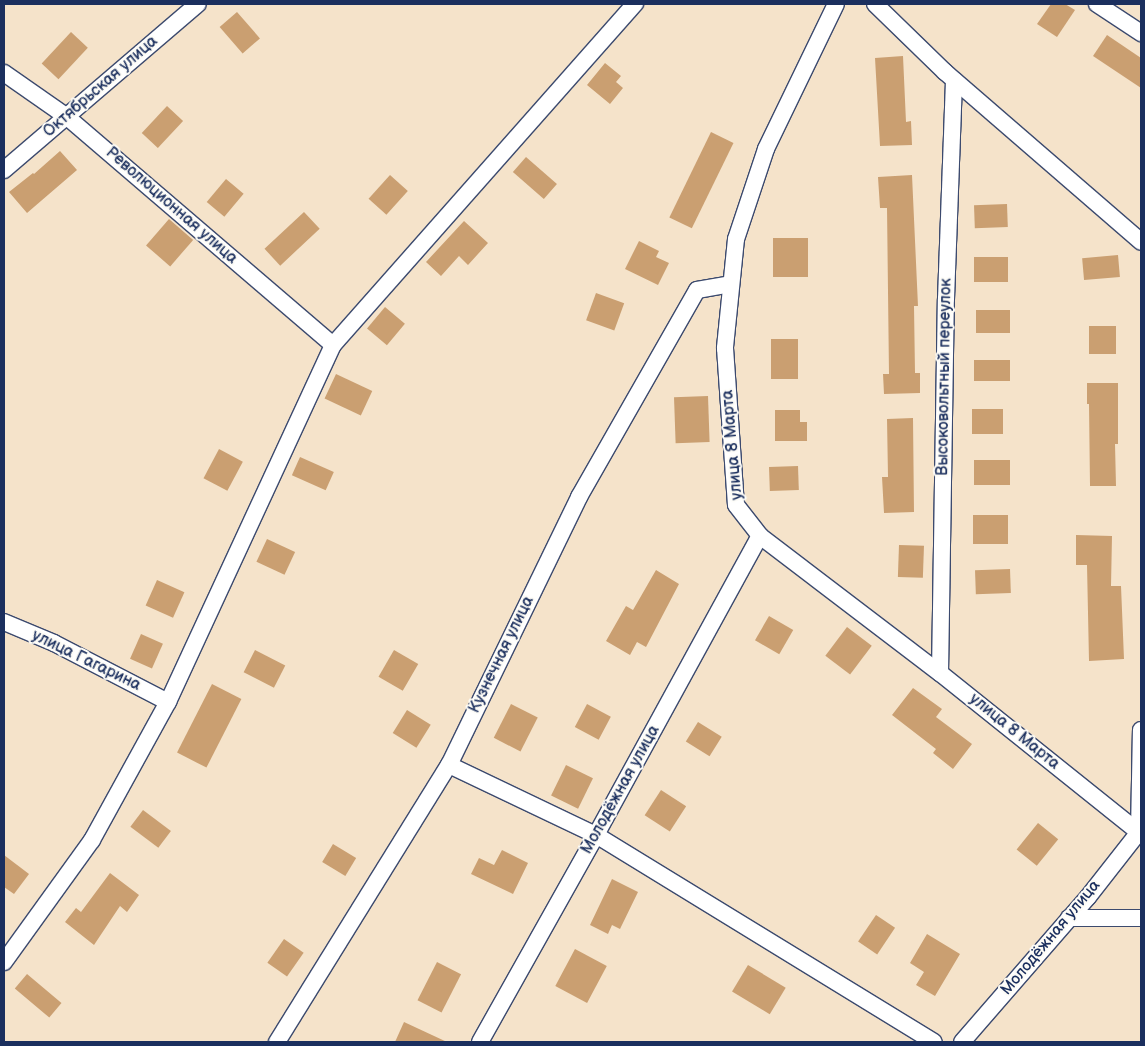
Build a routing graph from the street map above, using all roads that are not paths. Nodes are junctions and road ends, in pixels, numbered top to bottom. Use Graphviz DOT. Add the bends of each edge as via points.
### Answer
graph roads {
  1 [pos="198,4"];
  2 [pos="635,4"];
  3 [pos="836,4"];
  4 [pos="875,4"];
  5 [pos="1097,4"];
  6 [pos="1141,33"];
  7 [pos="4,73"];
  8 [pos="954,80"];
  9 [pos="68,117"];
  10 [pos="4,170"];
  11 [pos="1141,242"];
  12 [pos="730,284"];
  13 [pos="334,345"];
  14 [pos="760,536"];
  15 [pos="4,622"];
  16 [pos="940,673"];
  17 [pos="168,702"];
  18 [pos="1141,730"];
  19 [pos="449,764"];
  20 [pos="1140,833"];
  21 [pos="596,836"];
  22 [pos="1069,918"];
  23 [pos="1141,918"];
  24 [pos="4,962"];
  25 [pos="277,1042"];
  26 [pos="480,1042"];
  27 [pos="934,1042"];
  28 [pos="962,1042"];
  1 -- 9 [label="street, Октябрьская улица"];
  2 -- 13 [label="street"];
  3 -- 12 [label="street, улица 8 Марта" via="766,149 736,239"];
  4 -- 8 [label="street"];
  5 -- 6 [label="street"];
  7 -- 9 [label="street, Революционная улица"];
  8 -- 11 [label="street"];
  8 -- 16 [label="street, Высоковольтный переулок" via="946,309"];
  9 -- 10 [label="street, Октябрьская улица"];
  9 -- 13 [label="street, Революционная улица"];
  12 -- 14 [label="street, улица 8 Марта" via="725,348 736,505"];
  12 -- 19 [label="street, Кузнечная улица" via="697,290 579,497"];
  13 -- 17 [label="street"];
  14 -- 16 [label="street, улица 8 Марта"];
  14 -- 21 [label="street, Молодёжная улица"];
  15 -- 17 [label="street, улица Гагарина" via="54,643"];
  16 -- 20 [label="street, улица 8 Марта"];
  17 -- 24 [label="street" via="92,840"];
  18 -- 20 [label="street"];
  19 -- 21 [label="street"];
  19 -- 25 [label="street, Кузнечная улица"];
  20 -- 22 [label="street, Молодёжная улица"];
  21 -- 26 [label="street, Молодёжная улица"];
  21 -- 27 [label="street"];
  22 -- 23 [label="street"];
  22 -- 28 [label="street, Молодёжная улица"];
}
